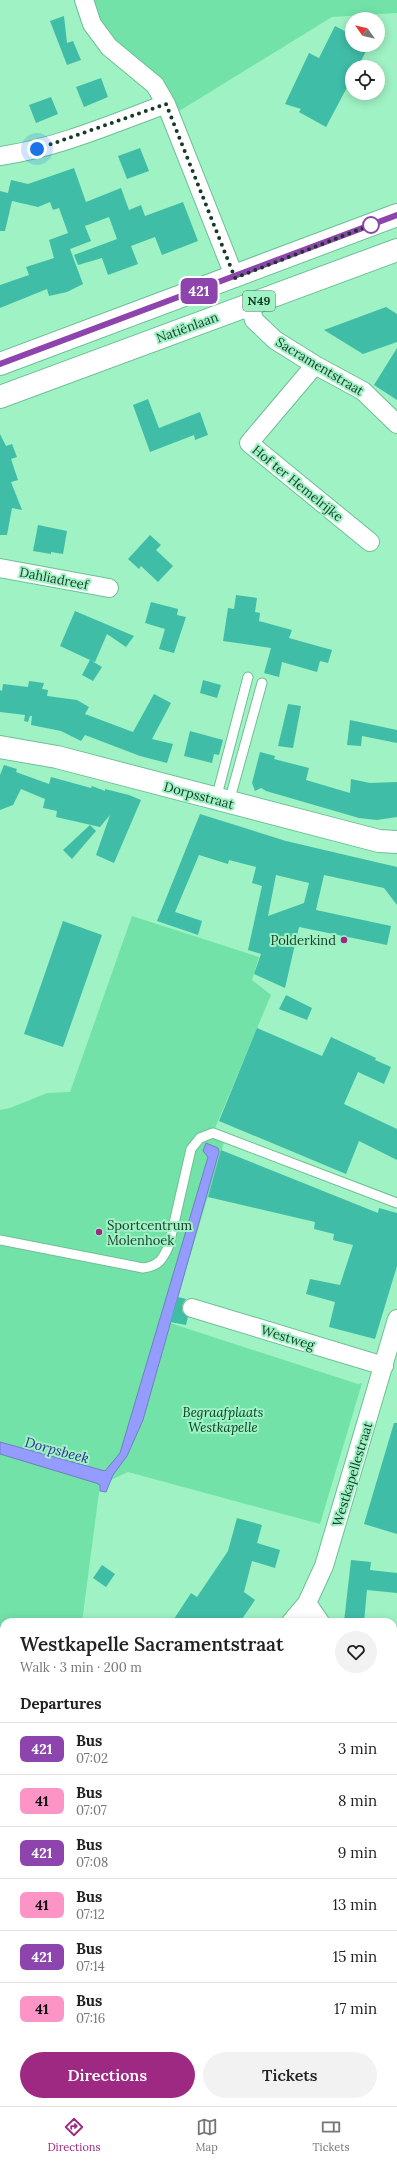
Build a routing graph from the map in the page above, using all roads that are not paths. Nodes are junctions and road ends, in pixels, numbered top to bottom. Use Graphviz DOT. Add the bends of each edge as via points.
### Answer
graph roads {
  1 [pos="84,0"];
  2 [pos="166,104"];
  3 [pos="0,156"];
  4 [pos="397,215"];
  5 [pos="397,250"];
  6 [pos="235,278"];
  7 [pos="250,304"];
  8 [pos="0,364"];
  9 [pos="315,365"];
  10 [pos="0,397"];
  11 [pos="397,424"];
  12 [pos="370,542"];
  13 [pos="0,568"];
  14 [pos="109,588"];
  15 [pos="248,677"];
  16 [pos="262,683"];
  17 [pos="0,747"];
  18 [pos="222,801"];
  19 [pos="397,842"];
  20 [pos="397,1203"];
  21 [pos="0,1240"];
  22 [pos="192,1308"];
  23 [pos="397,1319"];
  24 [pos="384,1366"];
  25 [pos="307,1603"];
  26 [pos="294,1618"];
  27 [pos="317,1618"];
  1 -- 2 [label="street" via="92,24 109,47 155,86"];
  2 -- 3 [label="street" via="26,153"];
  2 -- 6 [label="street"];
  4 -- 6 [label="main road, N49"];
  5 -- 7 [label="main road, Natiënlaan / N49"];
  6 -- 8 [label="main road, N49"];
  7 -- 9 [label="street, Sacramentstraat" via="254,320 274,340"];
  7 -- 10 [label="main road, Natiënlaan / N49"];
  9 -- 11 [label="street, Sacramentstraat" via="363,391"];
  9 -- 12 [label="street, Hof ter Hemelrijke" via="249,442"];
  13 -- 14 [label="street, Dahliadreef"];
  15 -- 18 [label="lane"];
  16 -- 18 [label="lane"];
  17 -- 18 [label="main road, Dorpsstraat" via="57,757"];
  18 -- 19 [label="main road, Dorpsstraat" via="379,841"];
  20 -- 21 [label="lane" via="213,1133 200,1138 191,1149 169,1245 163,1259 156,1265 143,1268"];
  22 -- 24 [label="street, Westweg"];
  23 -- 24 [label="street, Westkapellestraat"];
  24 -- 25 [label="street, Westkapellestraat" via="324,1566"];
  25 -- 26 [label="street, Westkapellestraat"];
  25 -- 27 [label="street"];
}
